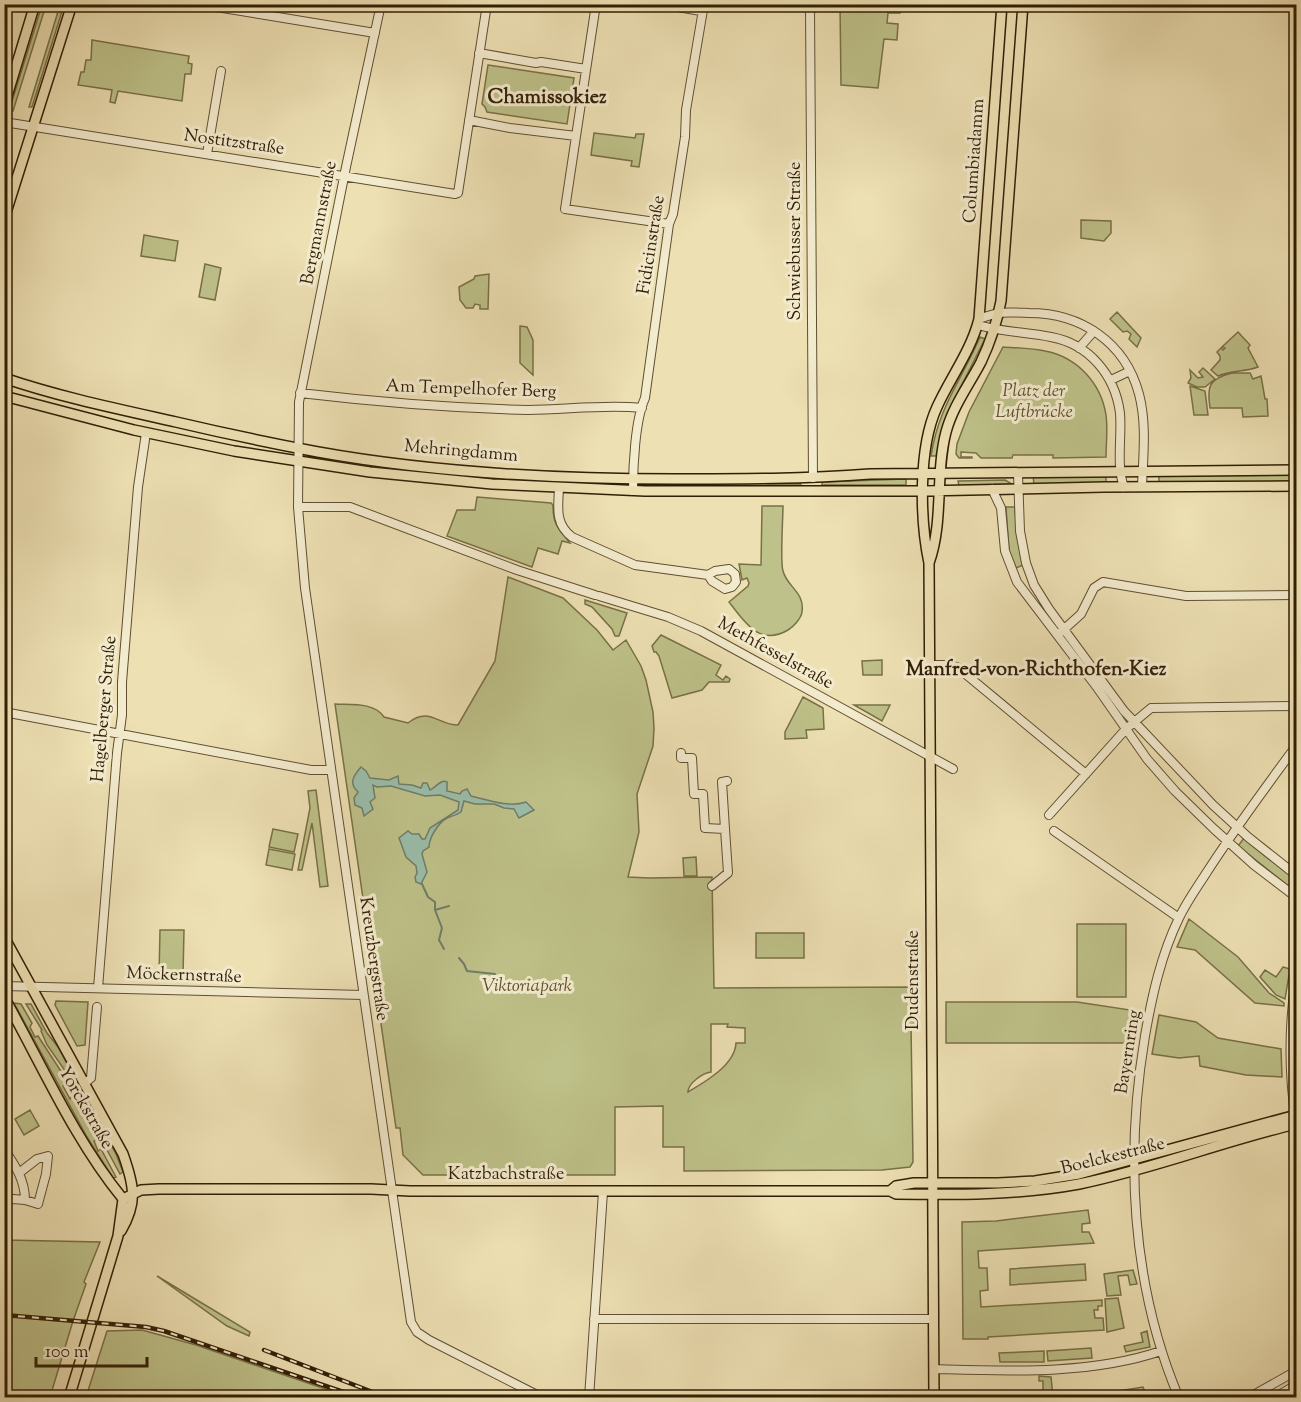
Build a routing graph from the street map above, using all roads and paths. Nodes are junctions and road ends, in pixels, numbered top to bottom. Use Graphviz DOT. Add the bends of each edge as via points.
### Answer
graph roads {
  1 [pos="35,4"];
  2 [pos="72,4"];
  3 [pos="198,4"];
  4 [pos="381,4"];
  5 [pos="487,4"];
  6 [pos="596,4"];
  7 [pos="660,4"];
  8 [pos="810,4"];
  9 [pos="1002,4"];
  10 [pos="1023,4"];
  11 [pos="232,7"];
  12 [pos="702,8"];
  13 [pos="1001,30"];
  14 [pos="1021,32"];
  15 [pos="375,33"];
  16 [pos="479,53"];
  17 [pos="999,54"];
  18 [pos="1019,56"];
  19 [pos="586,69"];
  20 [pos="221,71"];
  21 [pos="996,103"];
  22 [pos="1016,104"];
  23 [pos="4,106"];
  24 [pos="469,120"];
  25 [pos="4,122"];
  26 [pos="33,127"];
  27 [pos="576,136"];
  28 [pos="207,154"];
  29 [pos="345,176"];
  30 [pos="4,219"];
  31 [pos="669,224"];
  32 [pos="999,312"];
  33 [pos="979,322"];
  34 [pos="994,329"];
  35 [pos="1094,330"];
  36 [pos="1079,348"];
  37 [pos="1130,371"];
  38 [pos="4,378"];
  39 [pos="1110,380"];
  40 [pos="300,393"];
  41 [pos="4,396"];
  42 [pos="642,408"];
  43 [pos="146,433"];
  44 [pos="297,448"];
  45 [pos="297,461"];
  46 [pos="1121,470"];
  47 [pos="1143,470"];
  48 [pos="1296,470"];
  49 [pos="923,474"];
  50 [pos="1018,474"];
  51 [pos="940,475"];
  52 [pos="813,478"];
  53 [pos="633,479"];
  54 [pos="1296,486"];
  55 [pos="1124,487"];
  56 [pos="1143,487"];
  57 [pos="1019,488"];
  58 [pos="559,489"];
  59 [pos="992,489"];
  60 [pos="813,490"];
  61 [pos="633,491"];
  62 [pos="923,491"];
  63 [pos="939,491"];
  64 [pos="298,507"];
  65 [pos="929,563"];
  66 [pos="1028,568"];
  67 [pos="1012,573"];
  68 [pos="708,575"];
  69 [pos="1296,595"];
  70 [pos="1061,632"];
  71 [pos="928,665"];
  72 [pos="1296,706"];
  73 [pos="4,711"];
  74 [pos="1135,721"];
  75 [pos="1126,729"];
  76 [pos="119,734"];
  77 [pos="1296,746"];
  78 [pos="681,753"];
  79 [pos="929,756"];
  80 [pos="953,769"];
  81 [pos="331,770"];
  82 [pos="1086,774"];
  83 [pos="727,782"];
  84 [pos="1049,814"];
  85 [pos="1237,827"];
  86 [pos="726,829"];
  87 [pos="1054,831"];
  88 [pos="1227,841"];
  89 [pos="1296,875"];
  90 [pos="712,886"];
  91 [pos="1296,897"];
  92 [pos="1179,918"];
  93 [pos="4,937"];
  94 [pos="1296,977"];
  95 [pos="4,986"];
  96 [pos="30,986"];
  97 [pos="98,988"];
  98 [pos="363,995"];
  99 [pos="4,997"];
  100 [pos="97,1007"];
  101 [pos="85,1083"];
  102 [pos="1296,1118"];
  103 [pos="4,1149"];
  104 [pos="1135,1165"];
  105 [pos="19,1173"];
  106 [pos="1003,1183"];
  107 [pos="933,1184"];
  108 [pos="392,1190"];
  109 [pos="890,1191"];
  110 [pos="603,1192"];
  111 [pos="1004,1193"];
  112 [pos="133,1194"];
  113 [pos="933,1195"];
  114 [pos="123,1198"];
  115 [pos="25,1200"];
  116 [pos="4,1202"];
  117 [pos="118,1236"];
  118 [pos="594,1318"];
  119 [pos="934,1319"];
  120 [pos="1161,1351"];
  121 [pos="934,1369"];
  122 [pos="1296,1371"];
  123 [pos="1296,1385"];
  124 [pos="69,1398"];
  125 [pos="543,1398"];
  126 [pos="589,1398"];
  127 [pos="934,1398"];
  128 [pos="1179,1398"];
  129 [pos="1248,1398"];
  130 [pos="1274,1398"];
  1 -- 23 [label="main road"];
  2 -- 26 [label="main road"];
  3 -- 11 [label="street"];
  4 -- 15 [label="street, Bergmannstraße"];
  5 -- 16 [label="street"];
  6 -- 19 [label="street"];
  7 -- 12 [label="street"];
  8 -- 52 [label="street, Schwiebusser Straße"];
  9 -- 13 [label="main road, Columbiadamm"];
  10 -- 14 [label="main road, Columbiadamm"];
  11 -- 15 [label="street"];
  12 -- 31 [label="street, Fidicinstraße"];
  13 -- 14 [label="main road"];
  13 -- 17 [label="main road, Columbiadamm"];
  14 -- 18 [label="main road, Columbiadamm"];
  15 -- 29 [label="street, Bergmannstraße"];
  16 -- 19 [label="street"];
  16 -- 24 [label="street"];
  17 -- 18 [label="main road"];
  17 -- 21 [label="main road, Columbiadamm"];
  18 -- 22 [label="main road, Columbiadamm"];
  19 -- 27 [label="street"];
  20 -- 28 [label="street"];
  21 -- 22 [label="main road"];
  21 -- 33 [label="main road, Columbiadamm"];
  22 -- 32 [label="main road, Columbiadamm"];
  24 -- 27 [label="street"];
  24 -- 29 [label="street, Nostitzstraße" via="458,193"];
  25 -- 26 [label="street, Nostitzstraße"];
  26 -- 28 [label="street, Nostitzstraße"];
  26 -- 30 [label="main road"];
  27 -- 31 [label="street" via="565,209"];
  28 -- 29 [label="street, Nostitzstraße"];
  29 -- 40 [label="street, Bergmannstraße"];
  31 -- 42 [label="street, Fidicinstraße"];
  32 -- 33 [label="street"];
  32 -- 34 [label="main road"];
  32 -- 35 [label="street" via="1051,314"];
  33 -- 34 [label="street"];
  33 -- 49 [label="main road" via="935,410 927,435"];
  34 -- 36 [label="street" via="1053,337"];
  34 -- 51 [label="main road" via="951,417"];
  35 -- 36 [label="street"];
  35 -- 37 [label="street"];
  36 -- 39 [label="street" via="1095,360"];
  37 -- 39 [label="street"];
  37 -- 47 [label="street" via="1142,409"];
  38 -- 44 [label="main road, Mehringdamm" via="97,404"];
  39 -- 46 [label="street" via="1120,416"];
  40 -- 42 [label="street, Am Tempelhofer Berg" via="410,405 530,410"];
  40 -- 44 [label="street, Bergmannstraße"];
  41 -- 43 [label="main road, Mehringdamm"];
  42 -- 53 [label="street, Fidicinstraße"];
  43 -- 45 [label="main road, Mehringdamm"];
  43 -- 76 [label="street, Hagelberger Straße" via="138,487"];
  44 -- 45 [label="street, Kreuzbergstraße"];
  44 -- 53 [label="main road, Mehringdamm" via="456,469"];
  45 -- 58 [label="main road, Mehringdamm" via="435,479"];
  45 -- 64 [label="street, Kreuzbergstraße"];
  46 -- 47 [label="main road, Mehringdamm"];
  46 -- 50 [label="main road, Mehringdamm"];
  46 -- 55 [label="street"];
  47 -- 48 [label="main road, Mehringdamm"];
  47 -- 56 [label="street"];
  49 -- 51 [label="main road, Mehringdamm"];
  49 -- 52 [label="main road, Mehringdamm"];
  49 -- 62 [label="main road"];
  50 -- 51 [label="main road, Mehringdamm"];
  50 -- 57 [label="street"];
  51 -- 63 [label="main road"];
  52 -- 53 [label="main road, Mehringdamm"];
  52 -- 60 [label="main road"];
  53 -- 61 [label="street, Fidicinstraße"];
  54 -- 56 [label="main road, Mehringdamm"];
  55 -- 56 [label="main road, Mehringdamm"];
  55 -- 57 [label="main road, Mehringdamm"];
  57 -- 59 [label="main road, Mehringdamm"];
  57 -- 66 [label="street" via="1020,531"];
  58 -- 61 [label="main road, Mehringdamm"];
  58 -- 68 [label="street" via="559,523 572,537 635,565"];
  59 -- 63 [label="main road, Mehringdamm"];
  59 -- 67 [label="street" via="1001,508 1005,551"];
  60 -- 61 [label="main road, Mehringdamm"];
  60 -- 62 [label="main road, Mehringdamm"];
  62 -- 63 [label="main road, Mehringdamm"];
  62 -- 65 [label="main road, Dudenstraße"];
  63 -- 65 [label="main road, Dudenstraße"];
  64 -- 79 [label="street, Methfesselstraße" via="350,507 517,570 669,617"];
  64 -- 81 [label="street, Kreuzbergstraße" via="305,588"];
  65 -- 71 [label="main road, Dudenstraße"];
  66 -- 67 [label="street"];
  66 -- 70 [label="street"];
  67 -- 70 [label="street"];
  69 -- 70 [label="street" via="1186,596 1103,582 1094,588 1081,614"];
  70 -- 74 [label="street"];
  70 -- 75 [label="street"];
  71 -- 79 [label="main road, Dudenstraße"];
  71 -- 82 [label="street" via="957,668"];
  72 -- 74 [label="street" via="1154,707"];
  73 -- 76 [label="street"];
  74 -- 75 [label="street"];
  74 -- 85 [label="street"];
  75 -- 82 [label="street"];
  75 -- 88 [label="street" via="1169,784"];
  76 -- 81 [label="street" via="311,770"];
  76 -- 97 [label="street, Hagelberger Straße"];
  77 -- 85 [label="street, Bayernring"];
  78 -- 86 [label="street" via="681,758 692,758 694,794 703,794 705,828"];
  79 -- 80 [label="street, Methfesselstraße"];
  79 -- 107 [label="main road, Dudenstraße"];
  81 -- 98 [label="street, Kreuzbergstraße"];
  82 -- 84 [label="street"];
  83 -- 86 [label="street" via="722,782"];
  85 -- 88 [label="street, Bayernring"];
  85 -- 89 [label="street"];
  86 -- 90 [label="street" via="728,873"];
  87 -- 92 [label="street"];
  88 -- 91 [label="street"];
  88 -- 92 [label="street, Bayernring"];
  92 -- 104 [label="street, Bayernring" via="1160,969 1148,1020 1137,1094"];
  93 -- 96 [label="main road, Yorckstraße"];
  94 -- 102 [label="street" via="1290,1041"];
  95 -- 96 [label="street, Möckernstraße"];
  96 -- 97 [label="street, Möckernstraße"];
  96 -- 101 [label="main road, Yorckstraße"];
  97 -- 98 [label="street, Möckernstraße"];
  98 -- 108 [label="street, Kreuzbergstraße"];
  99 -- 114 [label="main road, Yorckstraße" via="84,1143"];
  100 -- 101 [label="street, Yorckstraße" via="91,1078"];
  101 -- 112 [label="main road, Yorckstraße" via="123,1154"];
  102 -- 104 [label="main road, Boelckestraße"];
  103 -- 105 [label="street"];
  104 -- 106 [label="main road, Boelckestraße"];
  104 -- 111 [label="main road, Boelckestraße" via="1060,1187"];
  104 -- 120 [label="street, Bayernring" via="1140,1248"];
  105 -- 115 [label="street"];
  105 -- 115 [label="street" via="48,1156 38,1204"];
  106 -- 107 [label="main road, Boelckestraße"];
  106 -- 111 [label="main road"];
  107 -- 109 [label="main road, Katzbachstraße" via="914,1183"];
  107 -- 113 [label="main road, Dudenstraße"];
  108 -- 110 [label="main road, Katzbachstraße"];
  108 -- 112 [label="main road, Katzbachstraße" via="147,1189"];
  108 -- 125 [label="street, Kreuzbergstraße" via="409,1311 417,1332"];
  109 -- 110 [label="main road, Katzbachstraße"];
  109 -- 113 [label="main road, Katzbachstraße"];
  110 -- 118 [label="street"];
  111 -- 113 [label="main road, Boelckestraße"];
  112 -- 114 [label="main road, Katzbachstraße"];
  112 -- 117 [label="main road, Yorckstraße" via="129,1216"];
  113 -- 119 [label="main road, Dudenstraße"];
  114 -- 117 [label="main road, Yorckstraße"];
  115 -- 116 [label="street"];
  117 -- 124 [label="main road, Yorckstraße"];
  118 -- 119 [label="street"];
  118 -- 126 [label="street"];
  119 -- 121 [label="main road, Dudenstraße"];
  120 -- 121 [label="street" via="1072,1367"];
  120 -- 128 [label="street, Bayernring"];
  121 -- 127 [label="main road, Dudenstraße"];
  122 -- 129 [label="street"];
  123 -- 130 [label="street"];
}
